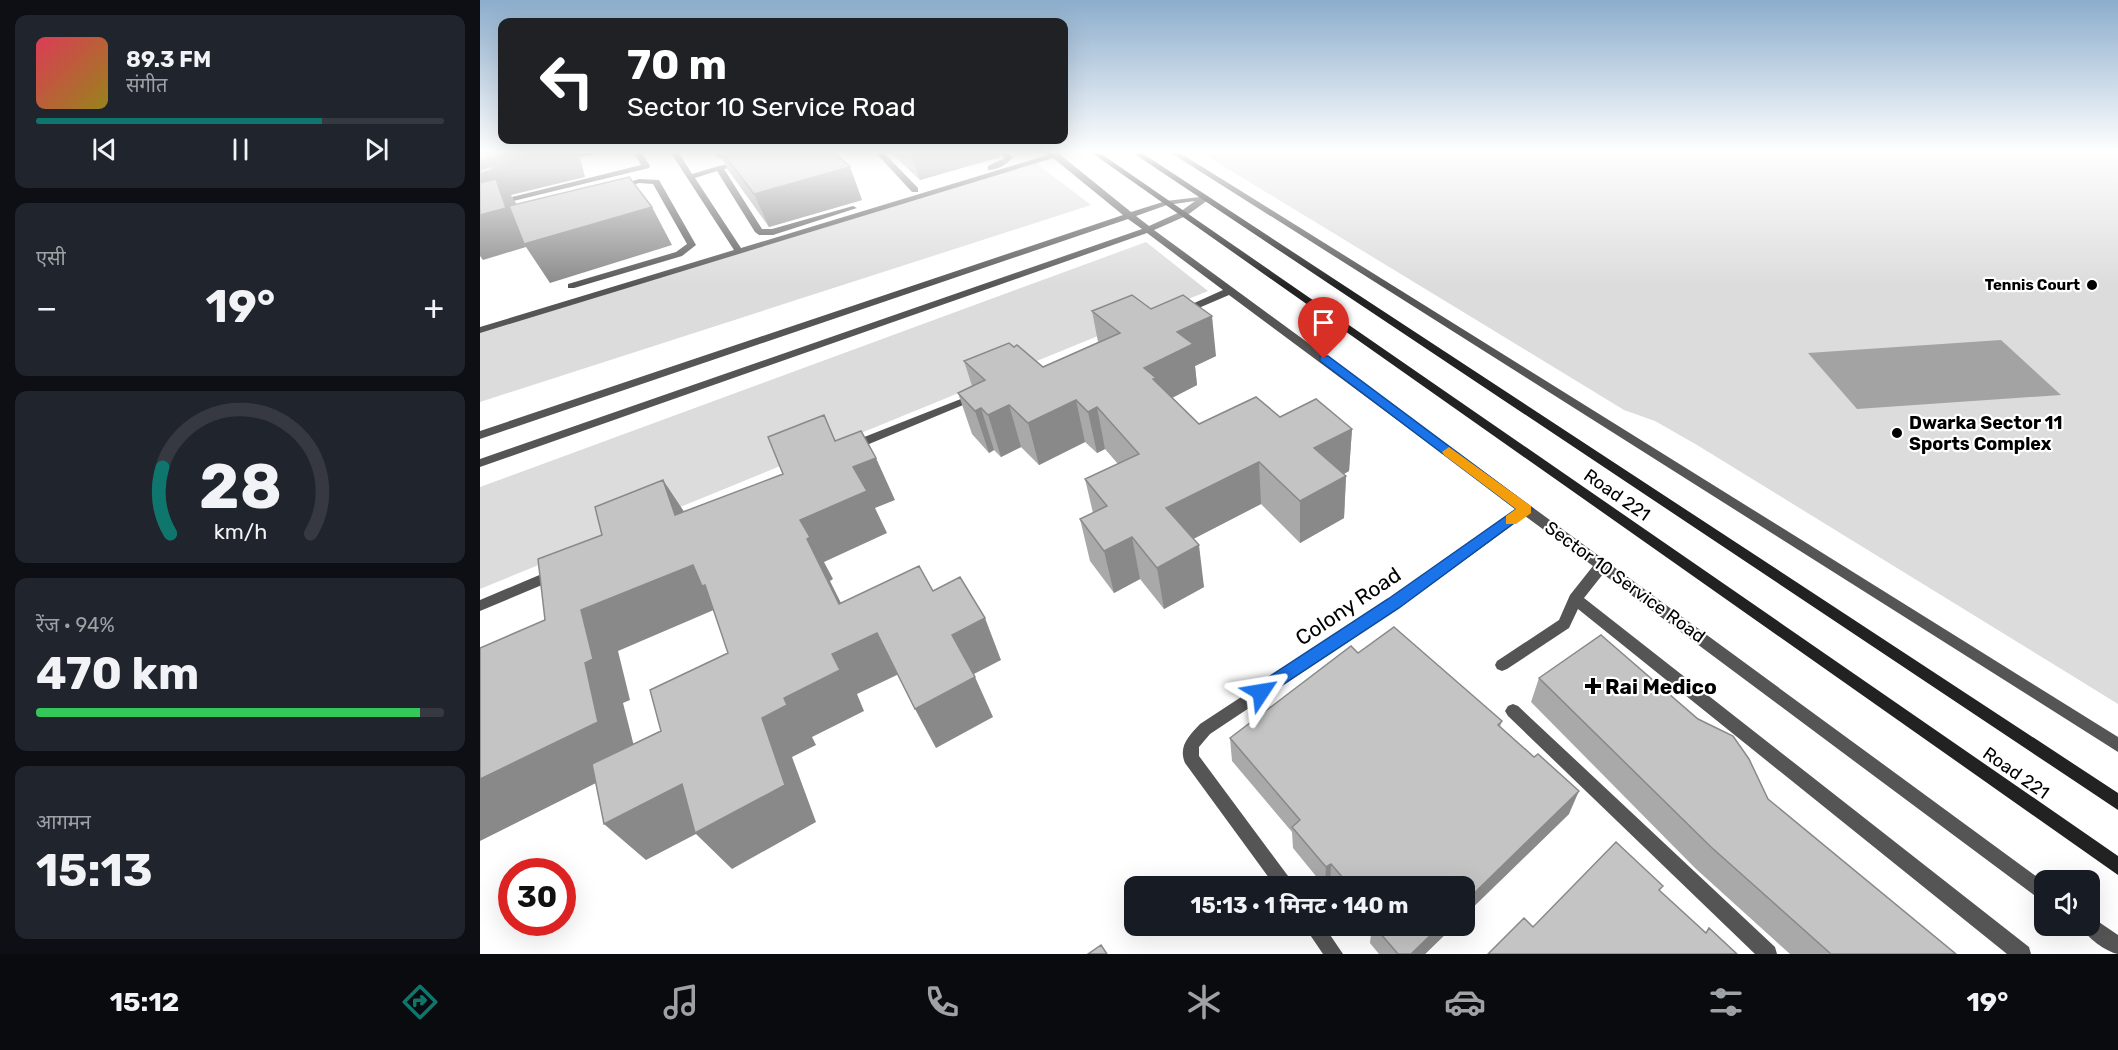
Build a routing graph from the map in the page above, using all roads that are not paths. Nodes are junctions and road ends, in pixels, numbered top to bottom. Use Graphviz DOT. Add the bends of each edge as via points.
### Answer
graph roads {
  1 [pos="518,198"];
  2 [pos="665,198"];
  3 [pos="704,198"];
  4 [pos="737,198"];
  5 [pos="888,198"];
  6 [pos="912,198"];
  7 [pos="1107,198"];
  8 [pos="1160,198"];
  9 [pos="1204,198"];
  10 [pos="1246,198"];
  11 [pos="1166,202"];
  12 [pos="480,207"];
  13 [pos="1183,214"];
  14 [pos="1129,215"];
  15 [pos="1148,230"];
  16 [pos="739,251"];
  17 [pos="572,286"];
  18 [pos="1232,290"];
  19 [pos="1172,316"];
  20 [pos="480,330"];
  21 [pos="988,391"];
  22 [pos="480,435"];
  23 [pos="836,453"];
  24 [pos="480,463"];
  25 [pos="1526,509"];
  26 [pos="1602,565"];
  27 [pos="566,569"];
  28 [pos="1575,599"];
  29 [pos="480,606"];
  30 [pos="1502,665"];
  31 [pos="1513,711"];
  32 [pos="2118,746"];
  33 [pos="2118,802"];
  34 [pos="2118,866"];
  35 [pos="1278,876"];
  36 [pos="2034,885"];
  37 [pos="2100,932"];
  38 [pos="1320,936"];
  39 [pos="2118,946"];
  40 [pos="1334,954"];
  41 [pos="1768,954"];
  42 [pos="2022,954"];
  1 -- 12 [label="street"];
  2 -- 17 [label="street" via="692,245 679,254"];
  3 -- 16 [label="street"];
  4 -- 5 [label="street" via="759,232 765,232"];
  6 -- 16 [label="street"];
  7 -- 14 [label="street, Sector 10 Service Road"];
  8 -- 11 [label="main road, Road 221"];
  9 -- 11 [label="street"];
  9 -- 13 [label="street"];
  9 -- 33 [label="main road, Road 221"];
  10 -- 32 [label="street"];
  11 -- 13 [label="main road, Road 221"];
  11 -- 14 [label="street"];
  13 -- 15 [label="street"];
  13 -- 34 [label="main road, Road 221"];
  14 -- 15 [label="street, Sector 10 Service Road"];
  14 -- 22 [label="street"];
  15 -- 18 [label="street, Sector 10 Service Road"];
  15 -- 24 [label="street"];
  16 -- 20 [label="street"];
  18 -- 19 [label="street"];
  18 -- 25 [label="street, Sector 10 Service Road"];
  21 -- 23 [label="street"];
  25 -- 26 [label="street, Sector 10 Service Road"];
  25 -- 35 [label="street, Colony Road" via="1394,604 1205,729 1191,745 1191,758"];
  26 -- 28 [label="street"];
  26 -- 36 [label="street, Sector 10 Service Road"];
  27 -- 29 [label="street"];
  28 -- 30 [label="street" via="1564,624"];
  28 -- 42 [label="street"];
  31 -- 41 [label="street"];
  37 -- 39 [label="street"];
  38 -- 40 [label="street"];
}
